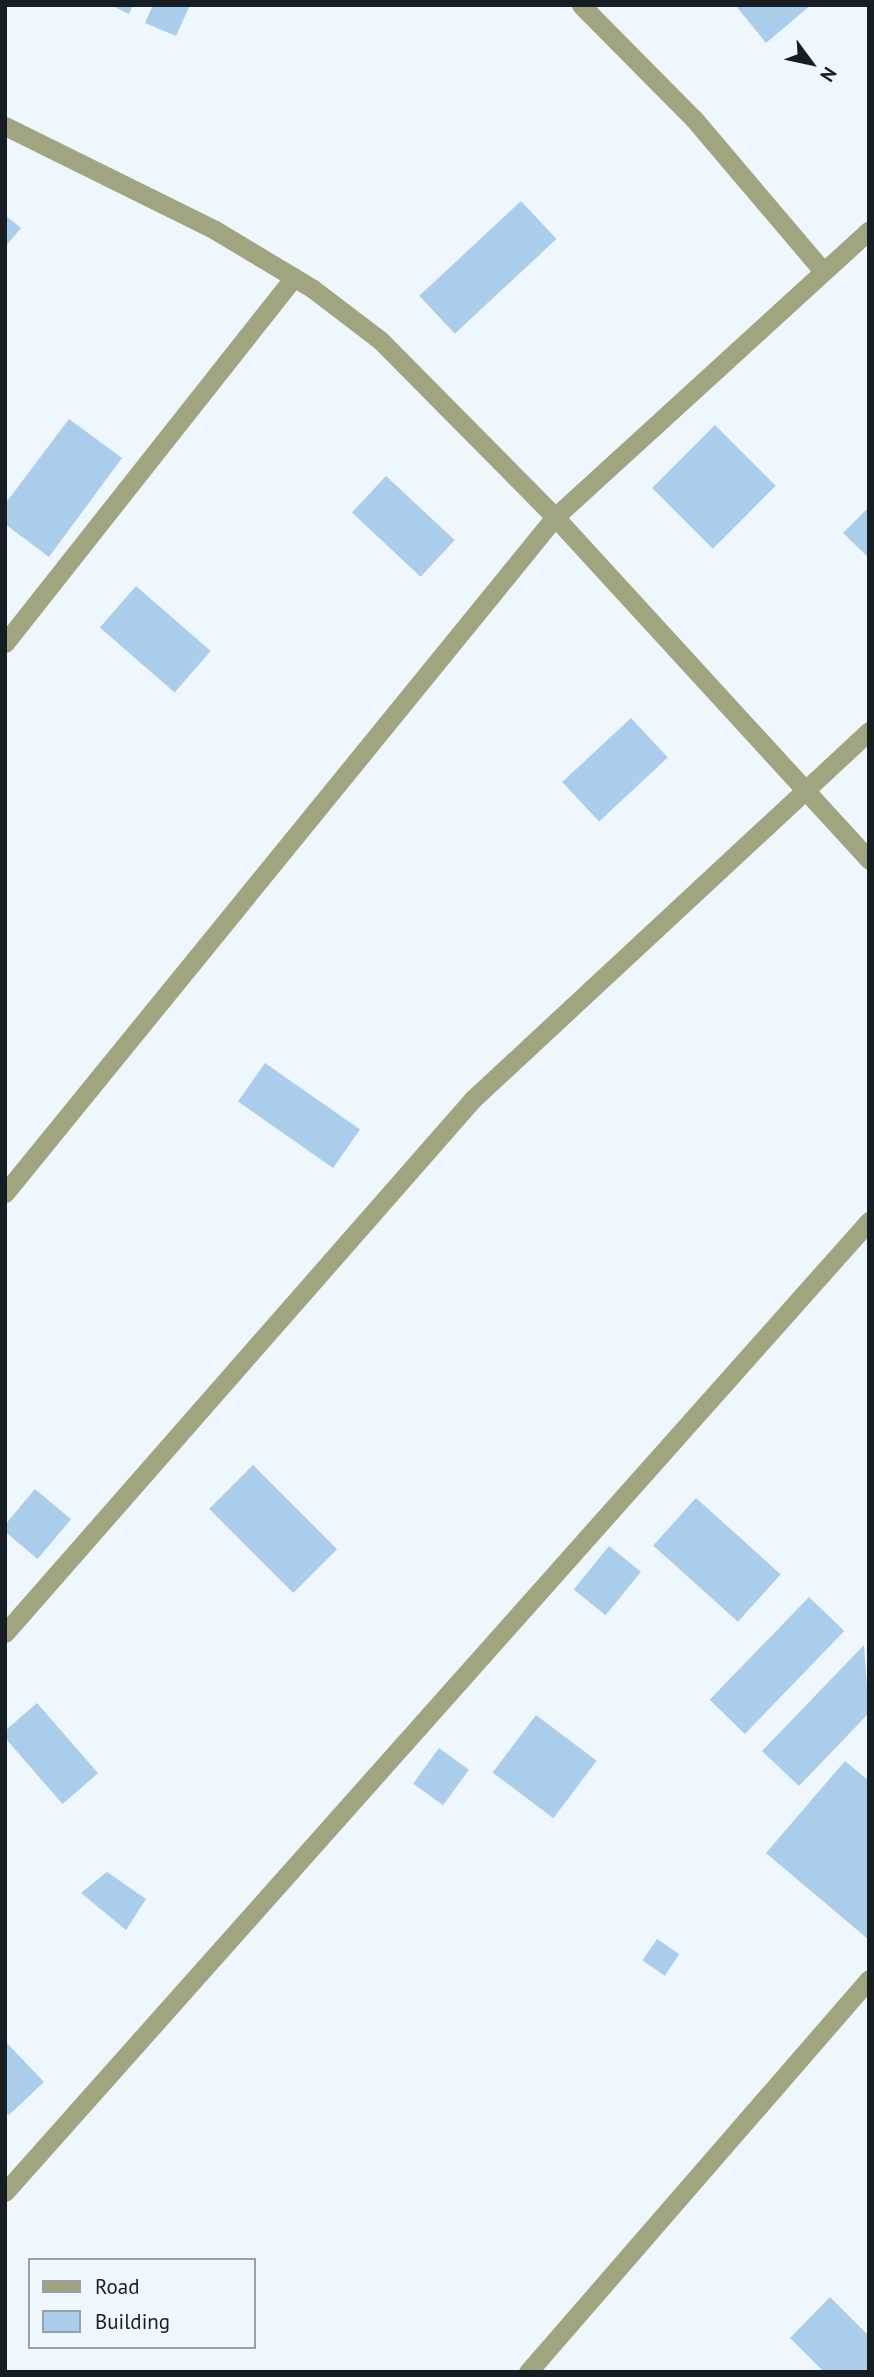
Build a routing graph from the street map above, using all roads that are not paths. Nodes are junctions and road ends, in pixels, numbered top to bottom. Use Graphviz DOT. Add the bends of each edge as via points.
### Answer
graph roads {
  1 [pos="580,5"];
  2 [pos="5,126"];
  3 [pos="869,230"];
  4 [pos="823,271"];
  5 [pos="294,277"];
  6 [pos="555,517"];
  7 [pos="5,643"];
  8 [pos="869,731"];
  9 [pos="803,788"];
  10 [pos="869,860"];
  11 [pos="5,1193"];
  12 [pos="869,1221"];
  13 [pos="5,1633"];
  14 [pos="869,1979"];
  15 [pos="5,2192"];
  16 [pos="528,2372"];
  1 -- 4 [label="street" via="694,119"];
  2 -- 5 [label="street" via="215,230"];
  3 -- 4 [label="street"];
  4 -- 6 [label="street"];
  5 -- 6 [label="street" via="380,340"];
  5 -- 7 [label="street"];
  6 -- 9 [label="street"];
  6 -- 11 [label="street"];
  8 -- 9 [label="street"];
  9 -- 10 [label="street"];
  9 -- 13 [label="street" via="472,1099"];
  12 -- 15 [label="street"];
  14 -- 16 [label="street"];
}
